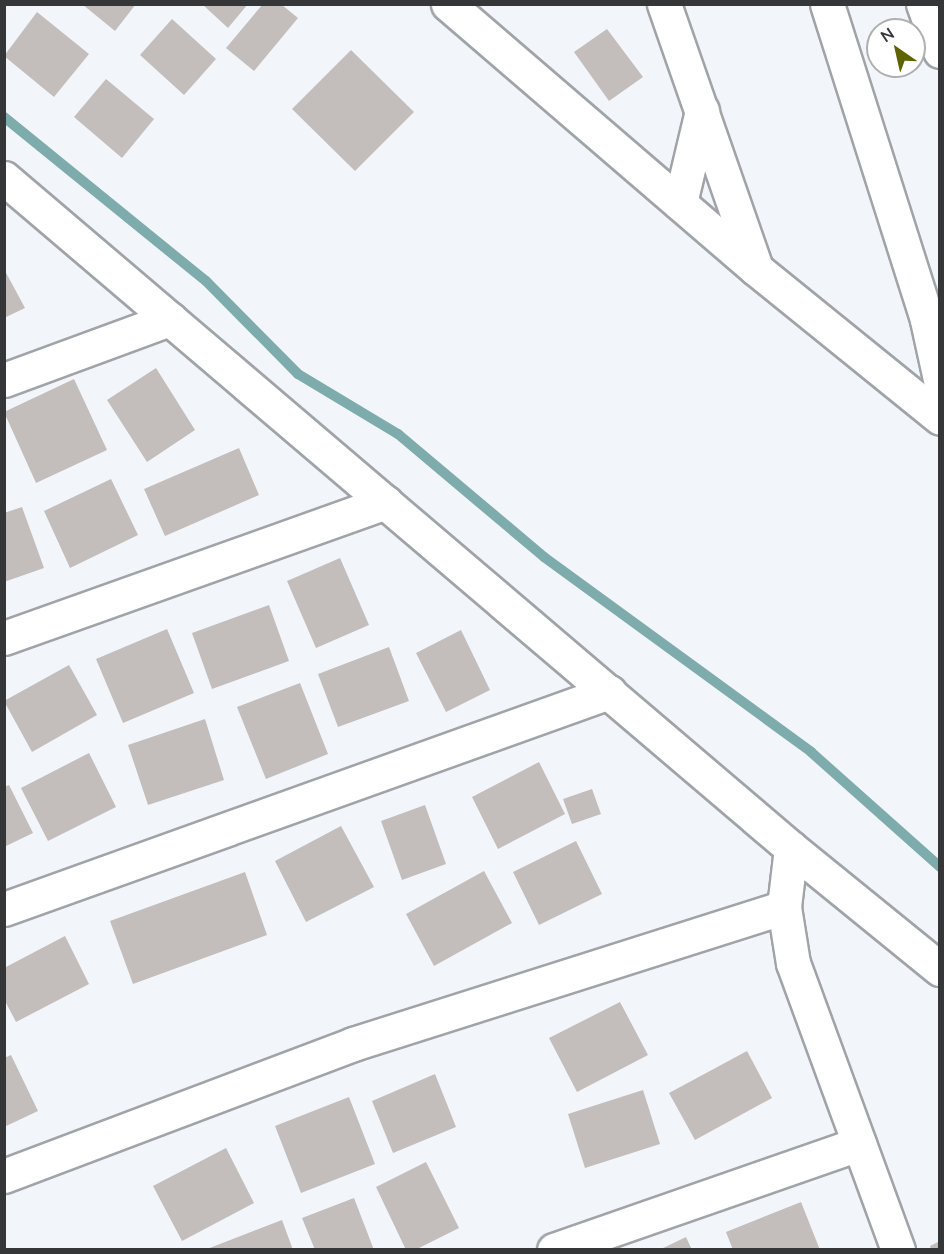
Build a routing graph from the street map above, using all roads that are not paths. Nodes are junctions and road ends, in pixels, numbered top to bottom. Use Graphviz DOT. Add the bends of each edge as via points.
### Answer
graph roads {
  1 [pos="448,4"];
  2 [pos="664,4"];
  3 [pos="827,4"];
  4 [pos="923,4"];
  5 [pos="939,51"];
  6 [pos="702,111"];
  7 [pos="4,178"];
  8 [pos="680,203"];
  9 [pos="755,268"];
  10 [pos="933,317"];
  11 [pos="170,319"];
  12 [pos="939,379"];
  13 [pos="4,380"];
  14 [pos="939,418"];
  15 [pos="386,502"];
  16 [pos="4,638"];
  17 [pos="609,693"];
  18 [pos="791,848"];
  19 [pos="784,907"];
  20 [pos="4,909"];
  21 [pos="939,969"];
  22 [pos="859,1144"];
  23 [pos="4,1176"];
  24 [pos="554,1250"];
  25 [pos="898,1250"];
  1 -- 8 [label="street"];
  2 -- 6 [label="street"];
  3 -- 10 [label="street"];
  4 -- 5 [label="street"];
  6 -- 8 [label="street"];
  6 -- 9 [label="street"];
  7 -- 11 [label="street"];
  8 -- 9 [label="street"];
  9 -- 14 [label="street"];
  10 -- 12 [label="street"];
  11 -- 13 [label="street"];
  11 -- 15 [label="street"];
  15 -- 16 [label="street"];
  15 -- 17 [label="street"];
  17 -- 18 [label="street"];
  17 -- 20 [label="street"];
  18 -- 19 [label="street"];
  18 -- 21 [label="street"];
  19 -- 22 [label="street" via="793,963"];
  19 -- 23 [label="street" via="353,1044"];
  22 -- 24 [label="street"];
  22 -- 25 [label="street"];
}
